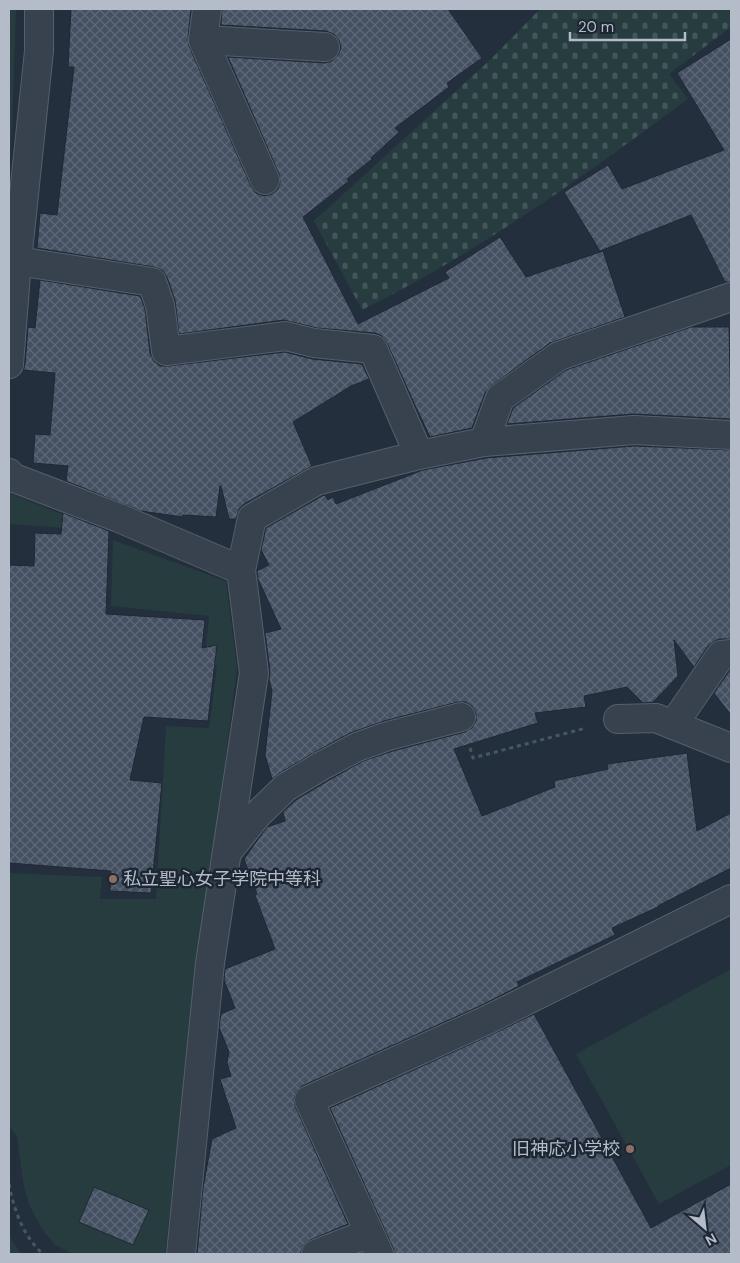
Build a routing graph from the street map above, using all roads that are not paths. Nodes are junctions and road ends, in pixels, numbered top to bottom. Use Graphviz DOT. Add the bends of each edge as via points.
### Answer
graph roads {
  1 [pos="39,9"];
  2 [pos="207,9"];
  3 [pos="203,40"];
  4 [pos="325,47"];
  5 [pos="265,180"];
  6 [pos="18,262"];
  7 [pos="731,297"];
  8 [pos="9,364"];
  9 [pos="731,435"];
  10 [pos="484,442"];
  11 [pos="419,454"];
  12 [pos="9,474"];
  13 [pos="241,570"];
  14 [pos="731,654"];
  15 [pos="461,717"];
  16 [pos="618,719"];
  17 [pos="673,724"];
  18 [pos="731,748"];
  19 [pos="227,852"];
  20 [pos="731,899"];
  21 [pos="374,1243"];
  22 [pos="181,1254"];
  23 [pos="316,1254"];
  1 -- 6 [label="street" via="39,51"];
  2 -- 3 [label="street"];
  3 -- 4 [label="street"];
  3 -- 5 [label="street"];
  6 -- 8 [label="street"];
  6 -- 11 [label="street" via="152,282 160,305 166,351 286,336 314,343 373,349"];
  7 -- 10 [label="street" via="559,356 500,398"];
  9 -- 10 [label="street" via="634,430"];
  10 -- 11 [label="street"];
  11 -- 13 [label="street" via="316,481 252,518"];
  12 -- 13 [label="street"];
  13 -- 19 [label="street" via="254,673"];
  14 -- 17 [label="street" via="721,655"];
  15 -- 19 [label="street" via="388,736 357,747 323,765 286,787 257,815"];
  16 -- 17 [label="street" via="656,718"];
  17 -- 18 [label="street"];
  19 -- 22 [label="street" via="210,963"];
  20 -- 21 [label="street" via="487,1020 309,1100"];
  21 -- 23 [label="street"];
}
